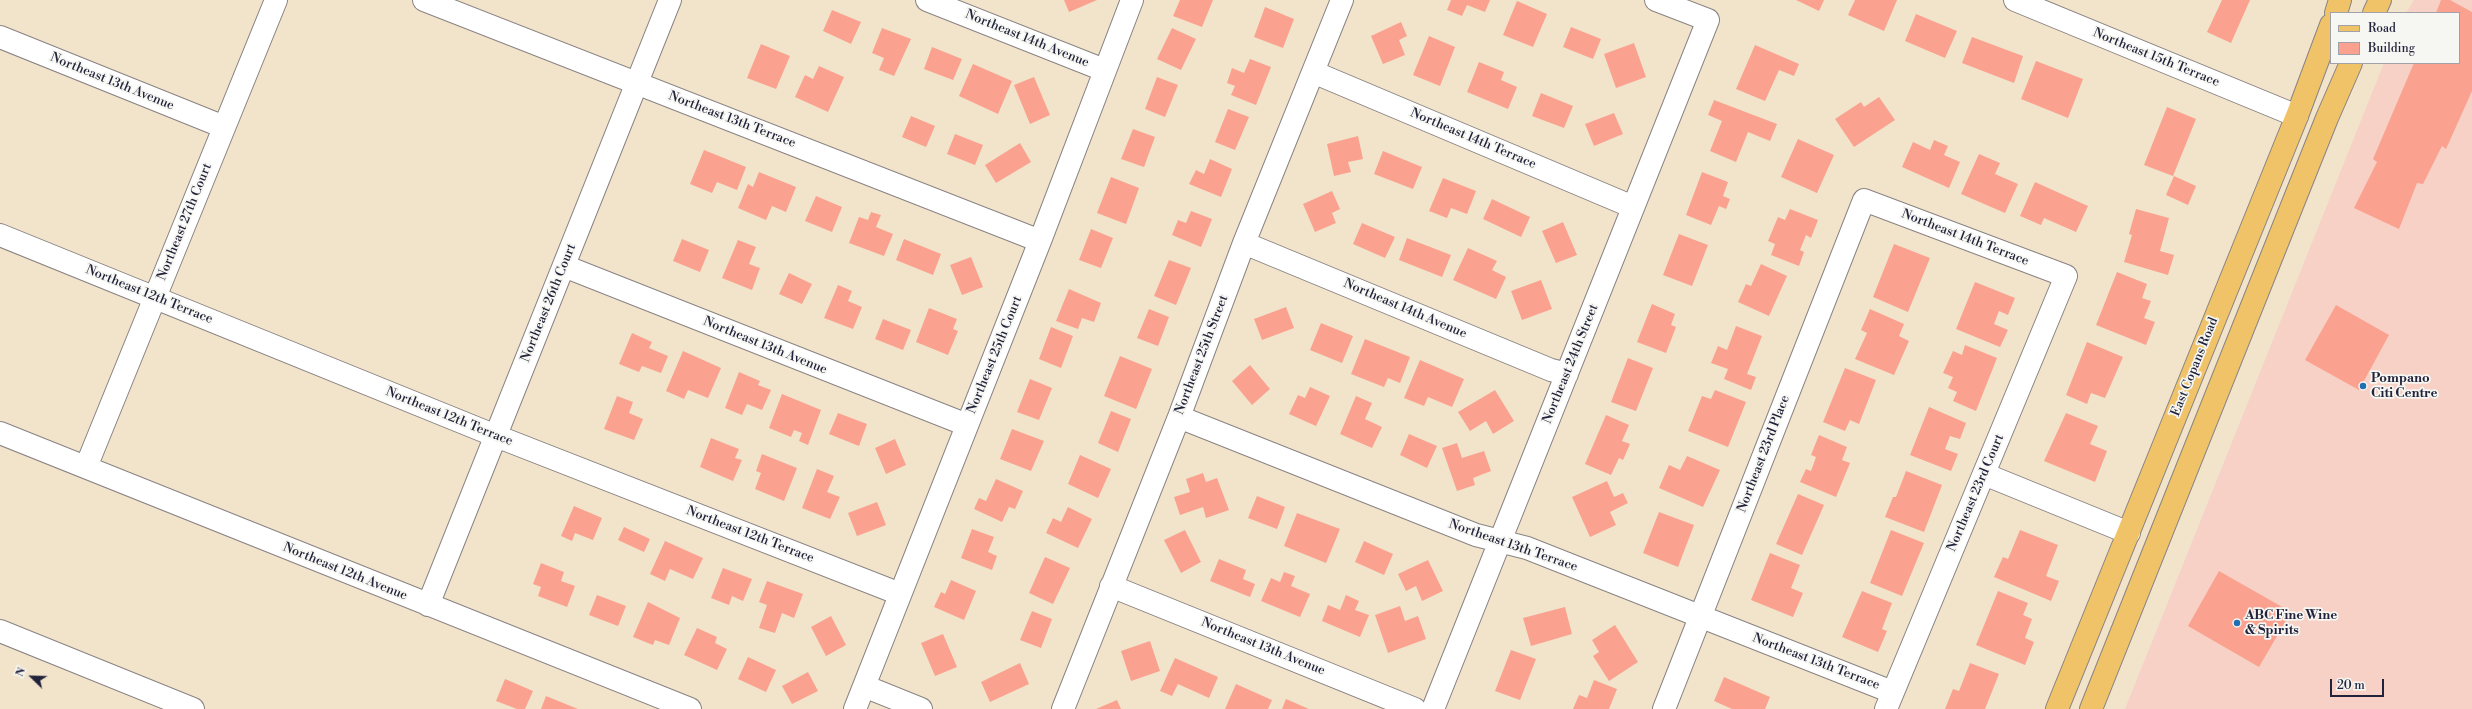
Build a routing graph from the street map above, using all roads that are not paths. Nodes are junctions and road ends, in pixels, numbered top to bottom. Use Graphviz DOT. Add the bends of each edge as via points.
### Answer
graph roads {
  1 [pos="276,0"];
  2 [pos="424,0"];
  3 [pos="670,0"];
  4 [pos="927,0"];
  5 [pos="1132,0"];
  6 [pos="1342,0"];
  7 [pos="1656,0"];
  8 [pos="2015,0"];
  9 [pos="2340,0"];
  10 [pos="2380,0"];
  11 [pos="468,7"];
  12 [pos="2336,12"];
  13 [pos="2374,12"];
  14 [pos="2330,28"];
  15 [pos="0,37"];
  16 [pos="2351,64"];
  17 [pos="1104,70"];
  18 [pos="1313,72"];
  19 [pos="637,83"];
  20 [pos="2297,116"];
  21 [pos="224,127"];
  22 [pos="1864,200"];
  23 [pos="1633,207"];
  24 [pos="0,235"];
  25 [pos="1040,241"];
  26 [pos="1244,243"];
  27 [pos="564,266"];
  28 [pos="2066,276"];
  29 [pos="155,297"];
  30 [pos="1567,374"];
  31 [pos="1179,417"];
  32 [pos="967,425"];
  33 [pos="0,433"];
  34 [pos="496,436"];
  35 [pos="86,467"];
  36 [pos="1984,474"];
  37 [pos="2149,483"];
  38 [pos="2161,532"];
  39 [pos="2129,533"];
  40 [pos="1500,542"];
  41 [pos="2141,582"];
  42 [pos="1111,586"];
  43 [pos="900,594"];
  44 [pos="428,606"];
  45 [pos="1700,616"];
  46 [pos="0,631"];
  47 [pos="864,686"];
  48 [pos="1889,700"];
  49 [pos="193,709"];
  50 [pos="690,709"];
  51 [pos="855,709"];
  52 [pos="921,709"];
  53 [pos="1063,709"];
  54 [pos="1415,709"];
  55 [pos="1434,709"];
  56 [pos="1664,709"];
  57 [pos="2057,709"];
  58 [pos="2091,709"];
  1 -- 21 [label="street, Northeast 27th Court"];
  2 -- 11 [label="street, Northeast 13th Terrace"];
  3 -- 19 [label="street, Northeast 26th Court"];
  4 -- 17 [label="street, Northeast 14th Avenue"];
  5 -- 17 [label="street, Northeast 25th Court"];
  6 -- 18 [label="street, Northeast 25th Street"];
  7 -- 23 [label="street, Northeast 24th Street" via="1708,20"];
  8 -- 20 [label="street, Northeast 15th Terrace"];
  9 -- 12 [label="main road"];
  10 -- 13 [label="main road"];
  11 -- 19 [label="street, Northeast 13th Terrace"];
  14 -- 20 [label="main road, East Copans Road"];
  15 -- 21 [label="street, Northeast 13th Avenue"];
  16 -- 38 [label="main road"];
  17 -- 25 [label="street, Northeast 25th Court"];
  18 -- 23 [label="street, Northeast 14th Terrace"];
  18 -- 26 [label="street, Northeast 25th Street"];
  19 -- 25 [label="street, Northeast 13th Terrace"];
  19 -- 27 [label="street, Northeast 26th Court"];
  20 -- 37 [label="main road, East Copans Road"];
  21 -- 29 [label="street, Northeast 27th Court"];
  22 -- 28 [label="street, Northeast 14th Terrace"];
  22 -- 45 [label="street, Northeast 23rd Place"];
  23 -- 30 [label="street, Northeast 24th Street"];
  24 -- 29 [label="street, Northeast 12th Terrace"];
  25 -- 32 [label="street, Northeast 25th Court"];
  26 -- 30 [label="street, Northeast 14th Avenue" via="1551,370"];
  26 -- 31 [label="street, Northeast 25th Street"];
  27 -- 32 [label="street, Northeast 13th Avenue"];
  27 -- 34 [label="street, Northeast 26th Court"];
  28 -- 36 [label="street, Northeast 23rd Court"];
  29 -- 34 [label="street, Northeast 12th Terrace"];
  29 -- 35 [label="street, Northeast 27th Court"];
  30 -- 40 [label="street, Northeast 24th Street"];
  31 -- 40 [label="street, Northeast 13th Terrace"];
  31 -- 42 [label="street, Northeast 25th Street"];
  32 -- 43 [label="street, Northeast 25th Court"];
  33 -- 35 [label="street, Northeast 12th Avenue"];
  34 -- 43 [label="street, Northeast 12th Terrace"];
  34 -- 44 [label="street, Northeast 26th Court"];
  35 -- 44 [label="street, Northeast 12th Avenue"];
  36 -- 39 [label="street"];
  36 -- 48 [label="street, Northeast 23rd Court"];
  37 -- 38 [label="main road" via="2150,509 2154,524"];
  37 -- 39 [label="main road, East Copans Road"];
  38 -- 41 [label="main road"];
  39 -- 41 [label="main road" via="2136,541 2140,556"];
  39 -- 57 [label="main road, East Copans Road"];
  40 -- 45 [label="street, Northeast 13th Terrace" via="1527,548"];
  40 -- 55 [label="street, Northeast 24th Street"];
  41 -- 58 [label="main road"];
  42 -- 53 [label="street, Northeast 25th Street"];
  42 -- 54 [label="street, Northeast 13th Avenue"];
  43 -- 47 [label="street, Northeast 25th Court"];
  44 -- 50 [label="street, Northeast 12th Avenue"];
  45 -- 48 [label="street, Northeast 13th Terrace"];
  45 -- 56 [label="street, Northeast 23rd Place"];
  46 -- 49 [label="street"];
  47 -- 51 [label="street, Northeast 25th Court"];
  47 -- 52 [label="street"];
}
